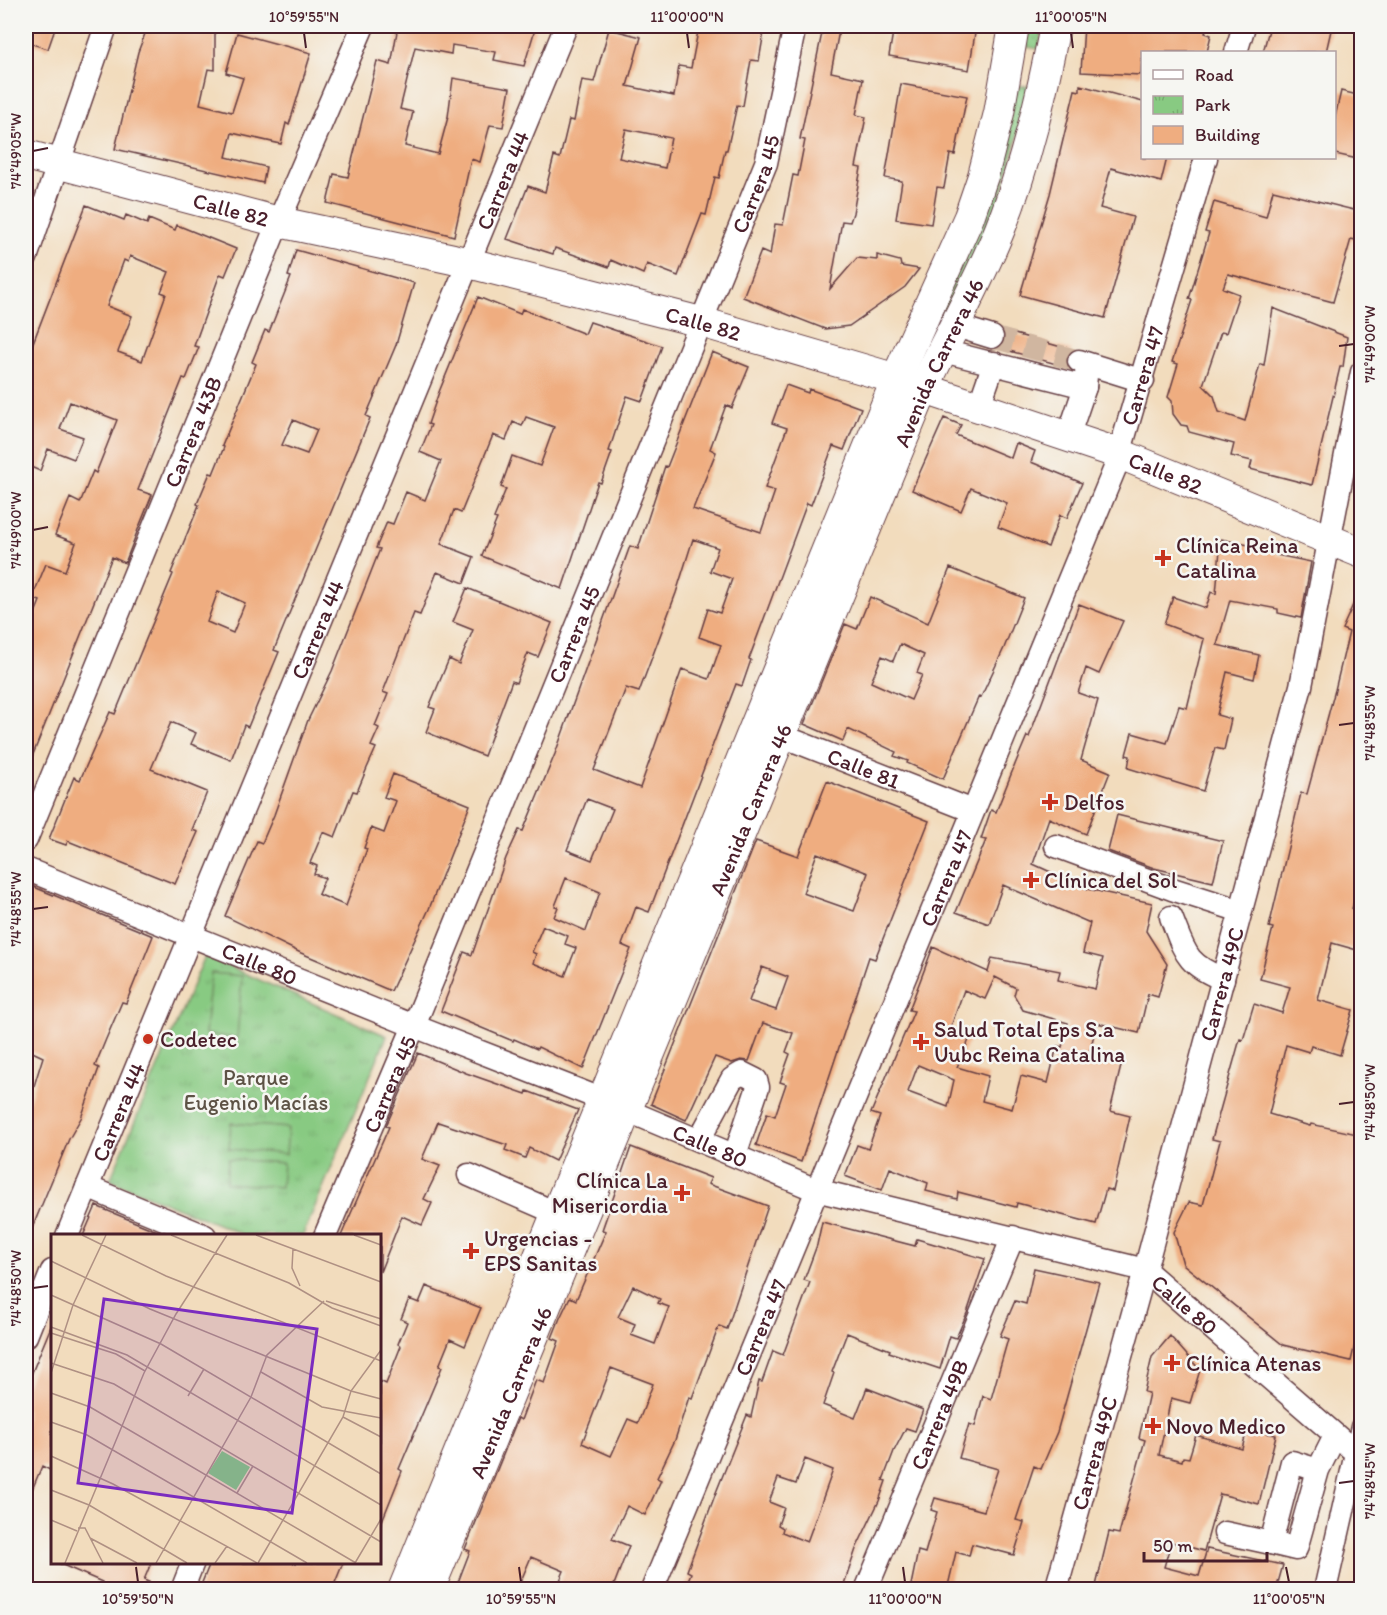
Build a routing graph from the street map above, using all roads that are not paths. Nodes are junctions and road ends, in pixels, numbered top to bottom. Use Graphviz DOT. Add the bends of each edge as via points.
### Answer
graph roads {
  1 [pos="106,26"];
  2 [pos="363,26"];
  3 [pos="566,26"];
  4 [pos="795,26"];
  5 [pos="1014,26"];
  6 [pos="1055,26"];
  7 [pos="1244,26"];
  8 [pos="1236,51"];
  9 [pos="1008,58"];
  10 [pos="1047,66"];
  11 [pos="26,155"];
  12 [pos="1206,159"];
  13 [pos="57,164"];
  14 [pos="279,222"];
  15 [pos="26,258"];
  16 [pos="468,263"];
  17 [pos="701,322"];
  18 [pos="992,337"];
  19 [pos="949,339"];
  20 [pos="994,363"];
  21 [pos="1362,372"];
  22 [pos="1143,381"];
  23 [pos="909,385"];
  24 [pos="1085,387"];
  25 [pos="978,409"];
  26 [pos="1068,437"];
  27 [pos="1120,454"];
  28 [pos="1330,540"];
  29 [pos="1362,553"];
  30 [pos="768,730"];
  31 [pos="972,811"];
  32 [pos="26,840"];
  33 [pos="1056,846"];
  34 [pos="26,869"];
  35 [pos="1241,911"];
  36 [pos="1171,917"];
  37 [pos="193,936"];
  38 [pos="1223,979"];
  39 [pos="414,1026"];
  40 [pos="614,1104"];
  41 [pos="699,1140"];
  42 [pos="735,1155"];
  43 [pos="469,1175"];
  44 [pos="87,1187"];
  45 [pos="816,1190"];
  46 [pos="556,1213"];
  47 [pos="68,1234"];
  48 [pos="200,1234"];
  49 [pos="326,1234"];
  50 [pos="1013,1238"];
  51 [pos="1145,1270"];
  52 [pos="51,1274"];
  53 [pos="26,1336"];
  54 [pos="1362,1427"];
  55 [pos="1335,1436"];
  56 [pos="1358,1455"];
  57 [pos="1225,1533"];
  58 [pos="193,1564"];
  59 [pos="182,1590"];
  60 [pos="403,1590"];
  61 [pos="429,1590"];
  62 [pos="652,1590"];
  63 [pos="866,1590"];
  64 [pos="1056,1590"];
  65 [pos="1325,1590"];
  1 -- 13 [label="street"];
  2 -- 14 [label="street, Carrera 43B"];
  3 -- 16 [label="street, Carrera 44"];
  4 -- 17 [label="street, Carrera 45" via="766,163"];
  5 -- 9 [label="main road, Avenida Carrera 46"];
  6 -- 10 [label="main road, Avenida Carrera 46"];
  7 -- 8 [label="street"];
  9 -- 10 [label="main road"];
  9 -- 23 [label="main road, Avenida Carrera 46" via="992,146 980,186"];
  10 -- 19 [label="main road, Avenida Carrera 46" via="1000,228"];
  11 -- 13 [label="main road, Calle 82"];
  12 -- 22 [label="street, Carrera 47"];
  13 -- 14 [label="main road, Calle 82"];
  13 -- 15 [label="street"];
  14 -- 16 [label="main road, Calle 82"];
  14 -- 32 [label="street, Carrera 43B"];
  16 -- 17 [label="main road, Calle 82"];
  16 -- 37 [label="street, Carrera 44"];
  17 -- 23 [label="main road, Calle 82"];
  17 -- 39 [label="street, Carrera 45"];
  18 -- 19 [label="street"];
  19 -- 20 [label="street"];
  19 -- 23 [label="main road, Avenida Carrera 46"];
  20 -- 24 [label="street"];
  20 -- 25 [label="street"];
  21 -- 28 [label="street, Carrera 49C"];
  22 -- 24 [label="street" via="1083,362"];
  22 -- 27 [label="street, Carrera 47"];
  23 -- 25 [label="main road, Calle 82"];
  23 -- 30 [label="main road, Avenida Carrera 46"];
  24 -- 26 [label="street"];
  25 -- 26 [label="main road, Calle 82"];
  26 -- 27 [label="main road, Calle 82"];
  27 -- 28 [label="main road, Calle 82"];
  27 -- 31 [label="street, Carrera 47"];
  28 -- 29 [label="main road, Calle 82"];
  28 -- 35 [label="street, Carrera 49C" via="1301,686"];
  30 -- 31 [label="street, Calle 81"];
  30 -- 40 [label="main road, Avenida Carrera 46"];
  31 -- 45 [label="street, Carrera 47"];
  33 -- 35 [label="street"];
  34 -- 37 [label="street, Calle 80"];
  35 -- 38 [label="street, Carrera 49C"];
  36 -- 38 [label="street" via="1187,956 1201,970"];
  37 -- 39 [label="street, Calle 80"];
  37 -- 44 [label="street, Carrera 44"];
  38 -- 51 [label="street, Carrera 49C"];
  39 -- 40 [label="street, Calle 80"];
  39 -- 49 [label="street, Carrera 45"];
  40 -- 41 [label="street, Calle 80"];
  40 -- 46 [label="main road, Avenida Carrera 46"];
  40 -- 61 [label="main road, Avenida Carrera 46"];
  41 -- 42 [label="street, Calle 80"];
  41 -- 42 [label="street" via="732,1079 742,1073 756,1080 758,1087"];
  42 -- 45 [label="street, Calle 80"];
  43 -- 46 [label="street"];
  44 -- 47 [label="street, Carrera 44"];
  44 -- 48 [label="street"];
  45 -- 50 [label="street, Calle 80"];
  45 -- 62 [label="street, Carrera 47"];
  46 -- 60 [label="main road, Avenida Carrera 46"];
  50 -- 51 [label="street, Calle 80"];
  50 -- 63 [label="street, Carrera 49B"];
  51 -- 55 [label="street, Calle 80"];
  51 -- 64 [label="street, Carrera 49C"];
  52 -- 53 [label="street"];
  54 -- 56 [label="street"];
  55 -- 56 [label="street, Calle 80"];
  55 -- 57 [label="street" via="1318,1470 1296,1549"];
  56 -- 65 [label="street"];
  58 -- 59 [label="street"];
}
